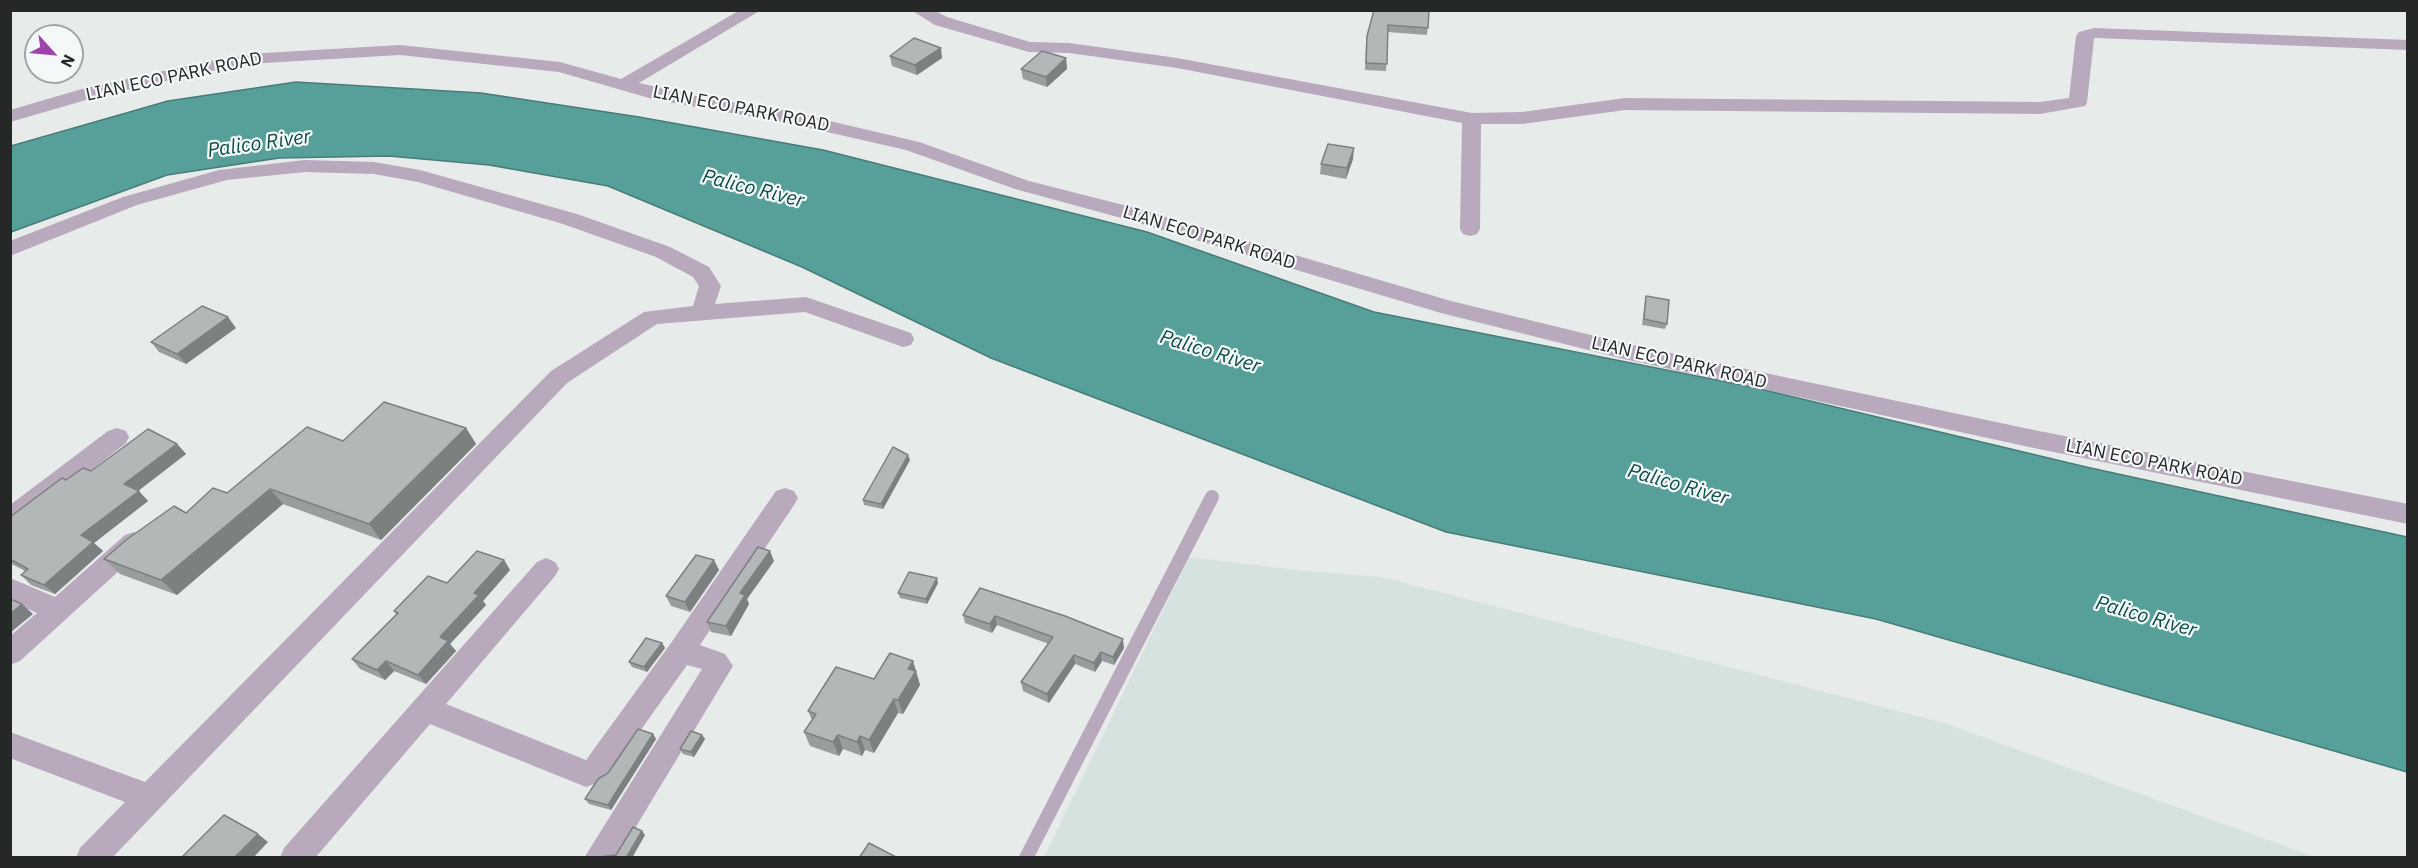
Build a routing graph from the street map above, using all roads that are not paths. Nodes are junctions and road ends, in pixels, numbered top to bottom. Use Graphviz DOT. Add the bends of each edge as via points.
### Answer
graph roads {
  1 [pos="753,10"];
  2 [pos="919,10"];
  3 [pos="2408,45"];
  4 [pos="625,84"];
  5 [pos="10,116"];
  6 [pos="1472,119"];
  7 [pos="1470,229"];
  8 [pos="10,249"];
  9 [pos="702,312"];
  10 [pos="903,339"];
  11 [pos="117,437"];
  12 [pos="1212,497"];
  13 [pos="785,498"];
  14 [pos="2408,514"];
  15 [pos="10,519"];
  16 [pos="152,526"];
  17 [pos="546,569"];
  18 [pos="10,589"];
  19 [pos="58,610"];
  20 [pos="681,651"];
  21 [pos="10,653"];
  22 [pos="423,708"];
  23 [pos="10,745"];
  24 [pos="149,797"];
  25 [pos="90,858"];
  26 [pos="295,858"];
  27 [pos="599,858"];
  28 [pos="1026,858"];
  1 -- 4 [label="street"];
  2 -- 6 [label="street" via="941,21 1029,47 1069,48 1177,63"];
  3 -- 6 [label="street" via="2094,33 2085,36 2078,102 2040,108 1625,104 1522,118"];
  4 -- 5 [label="street, LIAN ECO PARK ROAD" via="560,67 440,53 400,50 312,54 204,67"];
  4 -- 14 [label="street, LIAN ECO PARK ROAD" via="912,146 1022,185 1437,305 1624,351"];
  6 -- 7 [label="street"];
  8 -- 9 [label="street" via="130,201 226,174 305,166 374,168 420,176 570,219 663,252 700,272 710,286"];
  9 -- 10 [label="street" via="806,304"];
  9 -- 24 [label="street" via="652,317 559,377"];
  11 -- 15 [label="street"];
  12 -- 28 [label="lane"];
  13 -- 20 [label="street"];
  16 -- 19 [label="street"];
  17 -- 22 [label="street"];
  18 -- 19 [label="street"];
  19 -- 21 [label="street"];
  20 -- 22 [label="street" via="604,760 586,774"];
  20 -- 27 [label="street" via="718,666"];
  22 -- 26 [label="street"];
  23 -- 24 [label="street"];
  24 -- 25 [label="street"];
}
